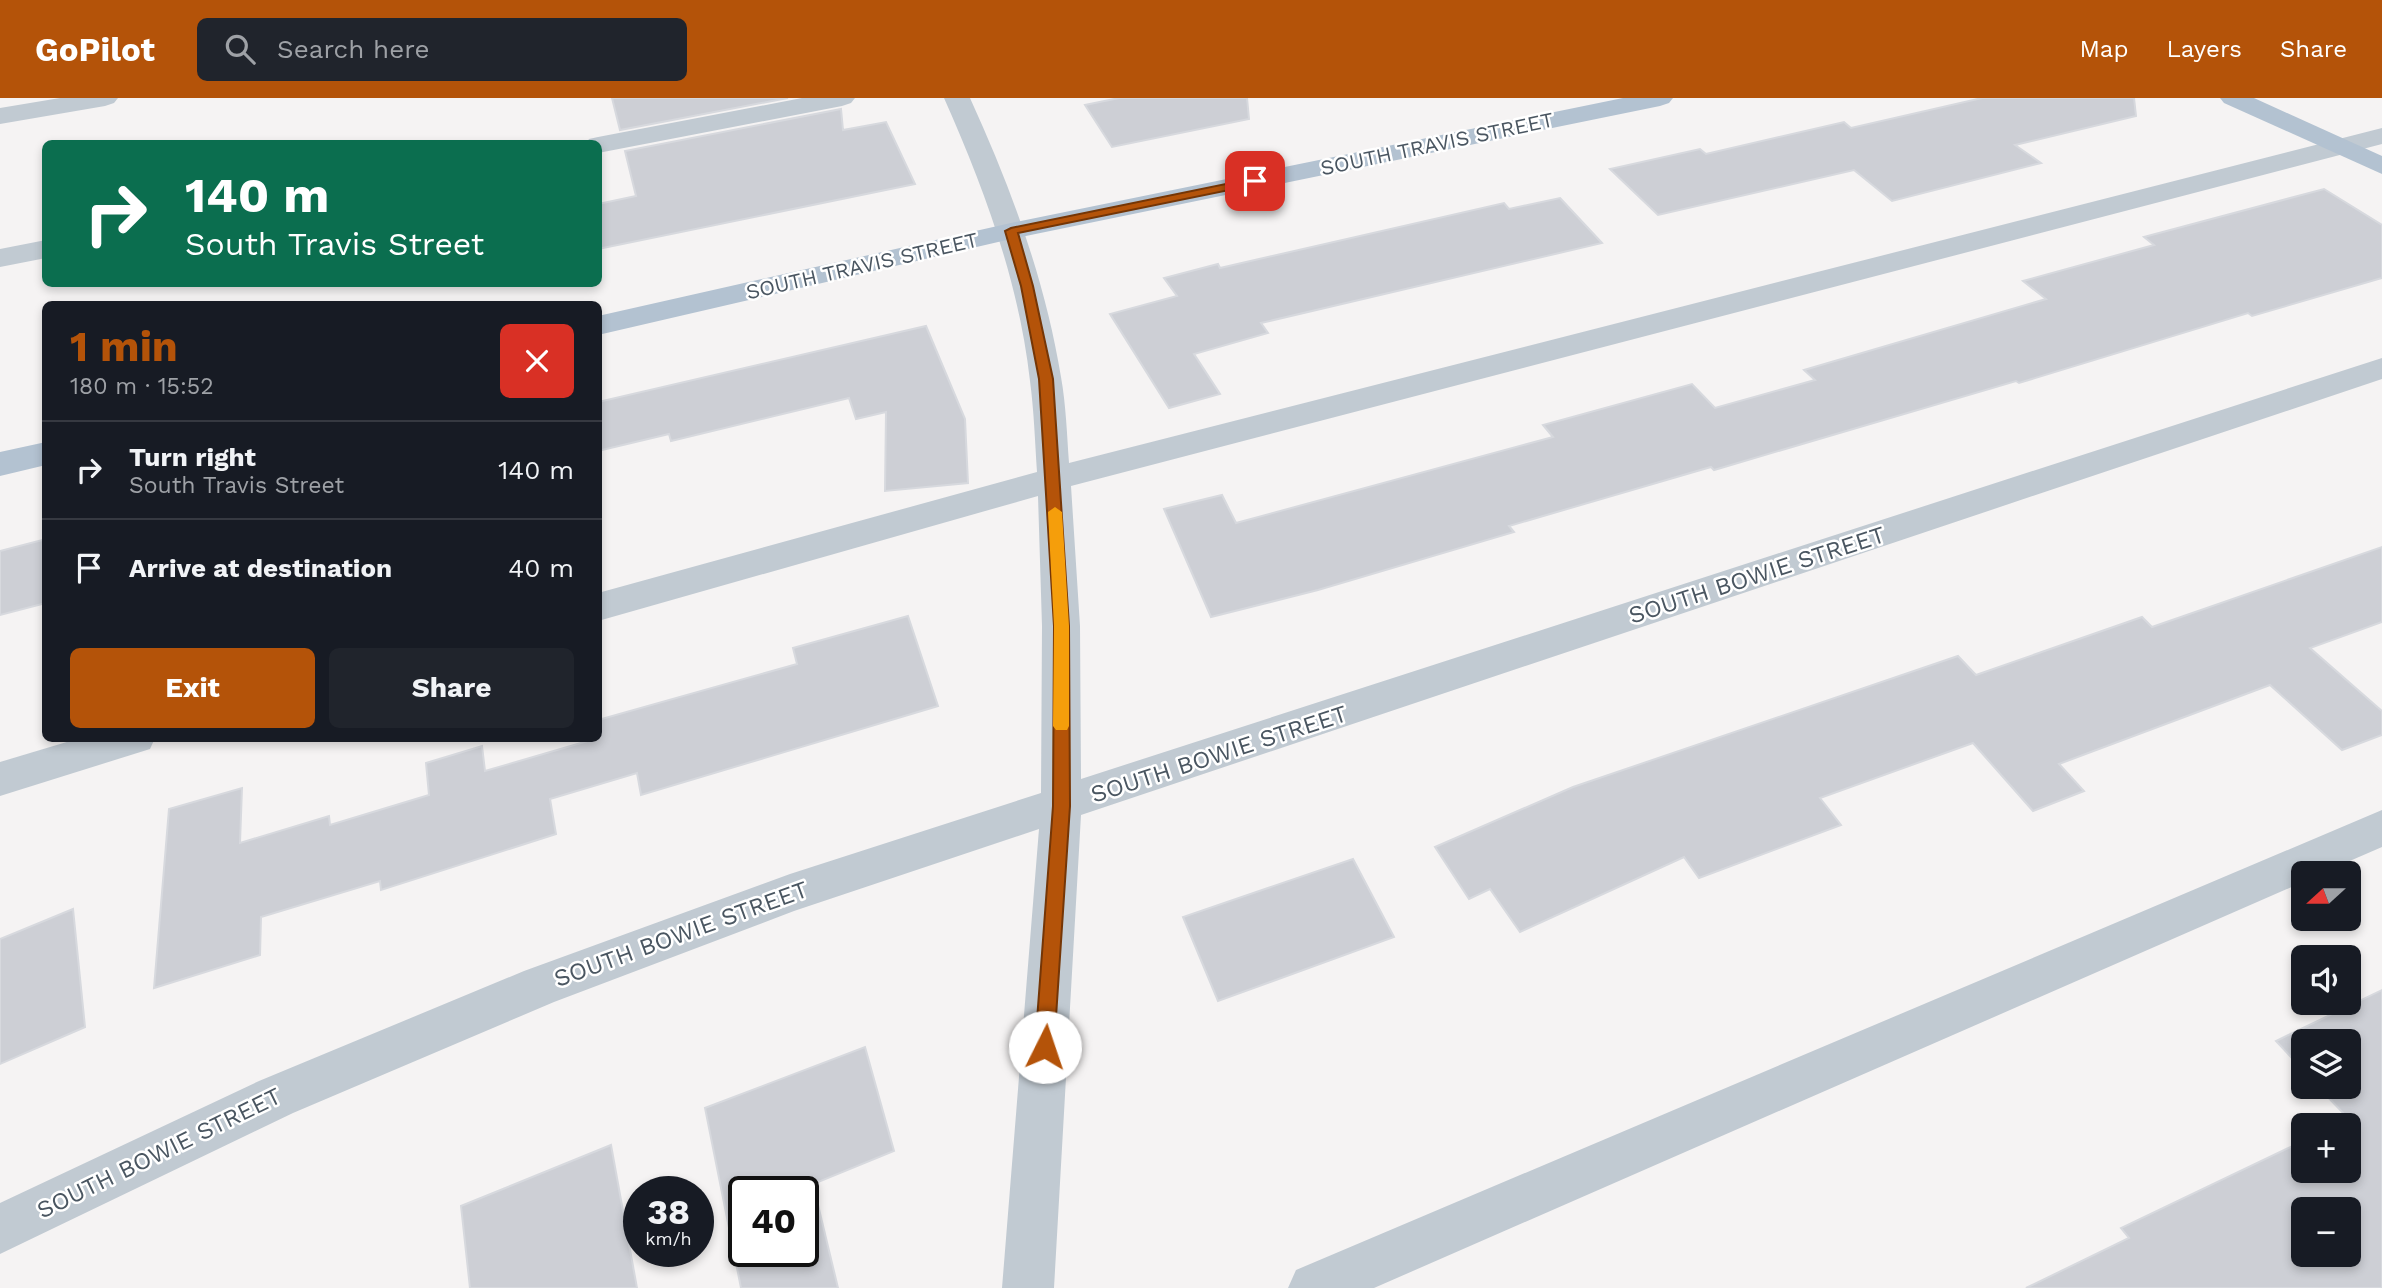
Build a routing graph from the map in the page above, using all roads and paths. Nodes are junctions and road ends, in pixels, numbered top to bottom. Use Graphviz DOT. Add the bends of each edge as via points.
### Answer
graph roads {
  1 [pos="105,98"];
  2 [pos="842,98"];
  3 [pos="957,98"];
  4 [pos="1660,98"];
  5 [pos="2233,98"];
  6 [pos="0,116"];
  7 [pos="2382,135"];
  8 [pos="602,144"];
  9 [pos="2335,146"];
  10 [pos="2382,166"];
  11 [pos="1011,231"];
  12 [pos="42,250"];
  13 [pos="0,258"];
  14 [pos="602,325"];
  15 [pos="2382,368"];
  16 [pos="42,454"];
  17 [pos="0,464"];
  18 [pos="1054,479"];
  19 [pos="602,606"];
  20 [pos="123,742"];
  21 [pos="0,779"];
  22 [pos="1062,806"];
  23 [pos="2382,828"];
  24 [pos="0,1229"];
  25 [pos="1028,1288"];
  26 [pos="1314,1288"];
  1 -- 6 [label="street"];
  2 -- 8 [label="street"];
  3 -- 11 [label="street"];
  4 -- 11 [label="main road, SOUTH TRAVIS STREET"];
  5 -- 9 [label="main road"];
  7 -- 9 [label="street"];
  9 -- 10 [label="main road"];
  9 -- 18 [label="street"];
  11 -- 14 [label="main road, SOUTH TRAVIS STREET"];
  11 -- 18 [label="street" via="1046,379"];
  12 -- 13 [label="street"];
  15 -- 22 [label="street, SOUTH BOWIE STREET"];
  16 -- 17 [label="main road"];
  18 -- 19 [label="street"];
  18 -- 22 [label="street"];
  20 -- 21 [label="street"];
  22 -- 24 [label="street, SOUTH BOWIE STREET" via="790,893 540,986 276,1097"];
  22 -- 25 [label="street"];
  23 -- 26 [label="street"];
}
